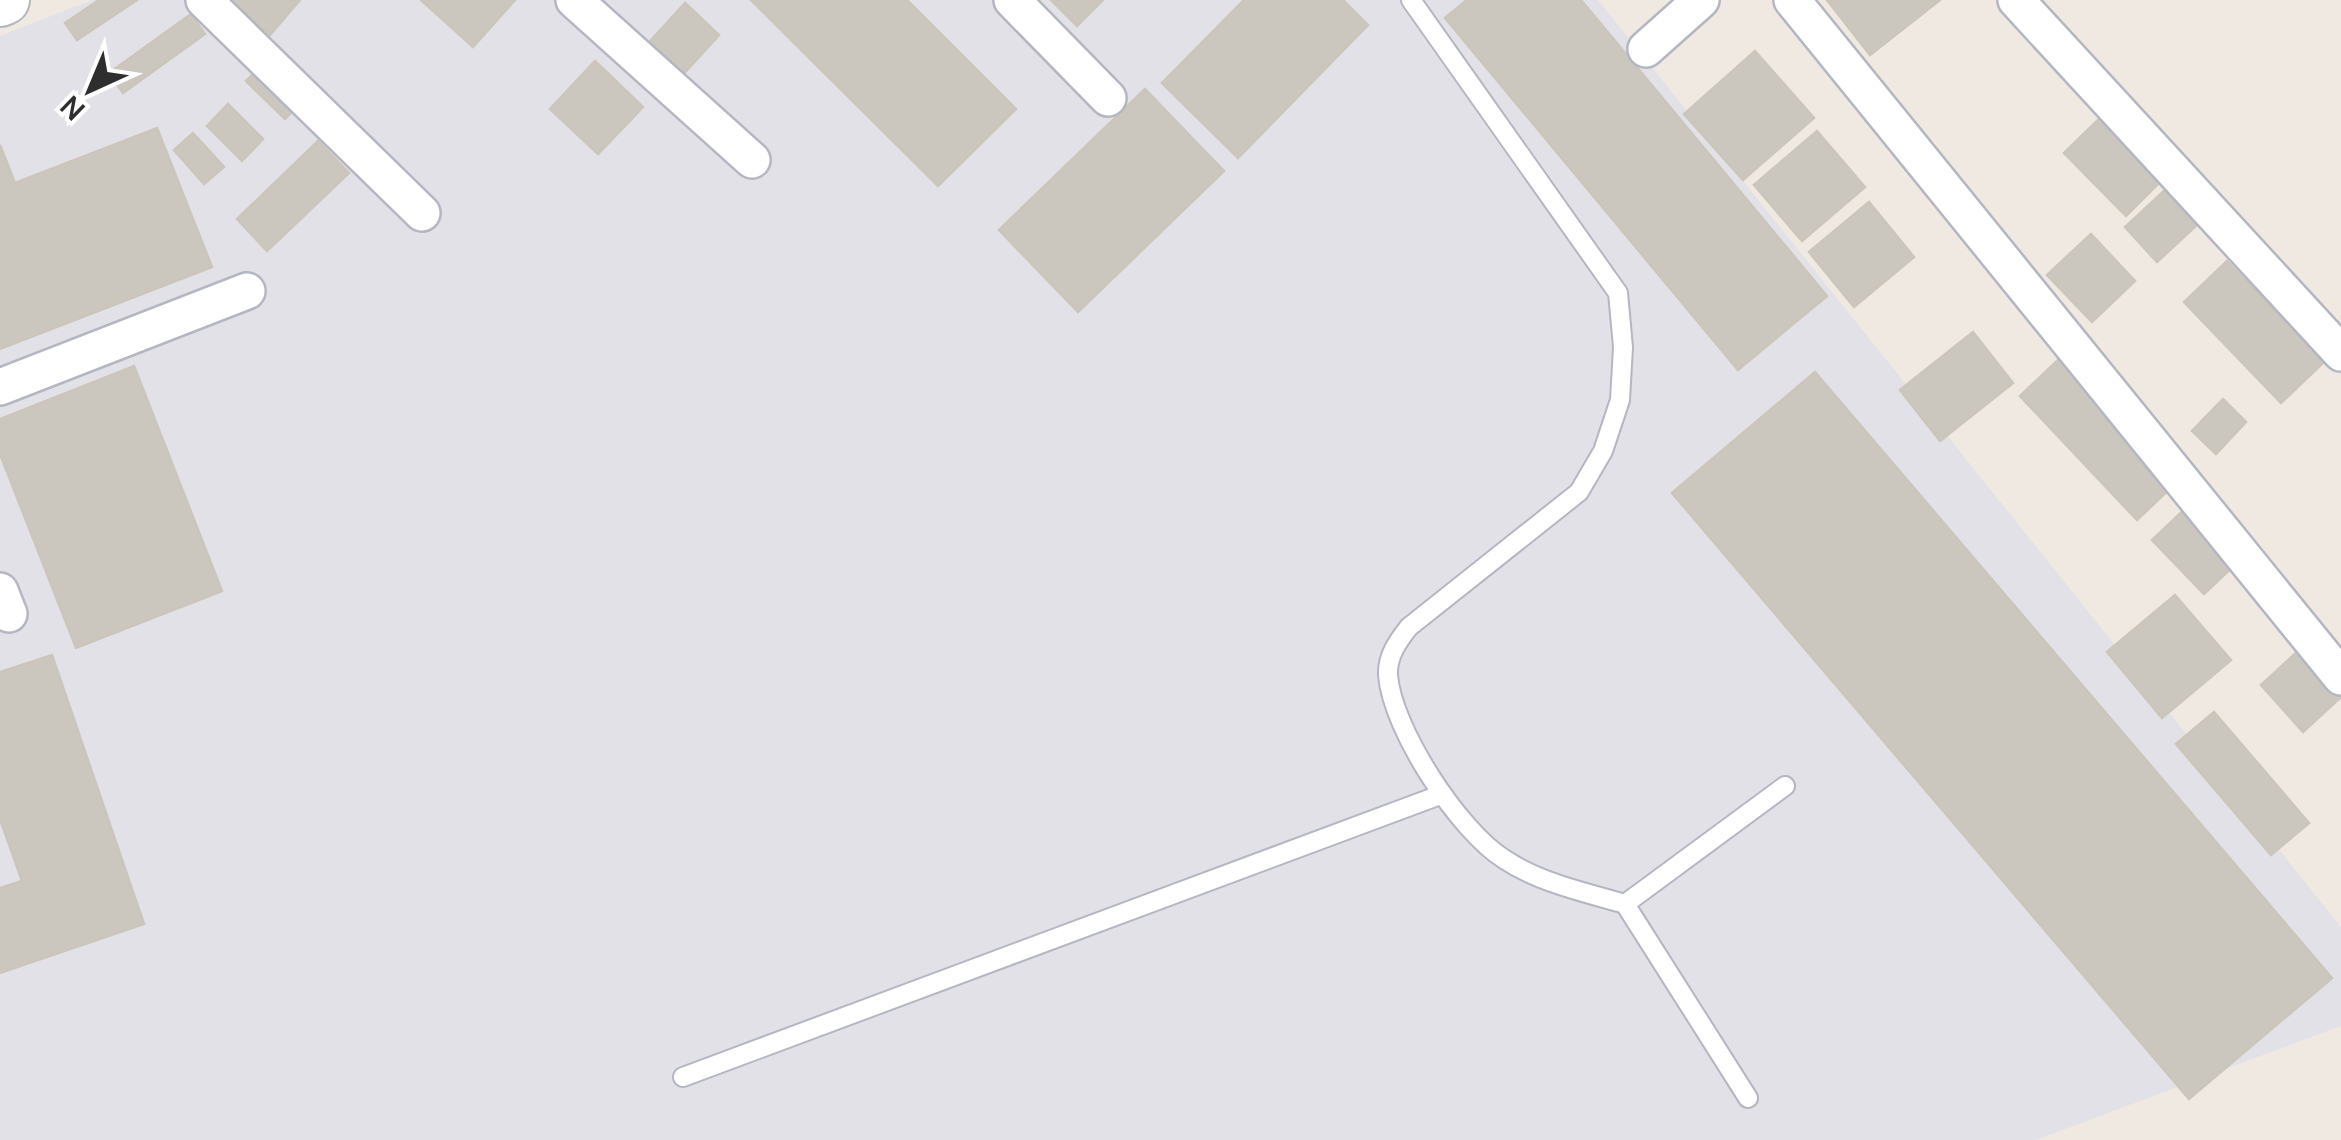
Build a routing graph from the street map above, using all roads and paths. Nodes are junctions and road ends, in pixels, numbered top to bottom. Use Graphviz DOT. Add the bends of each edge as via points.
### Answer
graph roads {
  1 [pos="204,0"];
  2 [pos="574,0"];
  3 [pos="1012,0"];
  4 [pos="1412,0"];
  5 [pos="1701,0"];
  6 [pos="1792,0"];
  7 [pos="2016,0"];
  8 [pos="1646,48"];
  9 [pos="1108,98"];
  10 [pos="752,160"];
  11 [pos="422,213"];
  12 [pos="246,292"];
  13 [pos="2341,352"];
  14 [pos="0,387"];
  15 [pos="2341,677"];
  16 [pos="1784,786"];
  17 [pos="1440,795"];
  18 [pos="1625,904"];
  19 [pos="682,1077"];
  20 [pos="1748,1098"];
  1 -- 11 [label="street"];
  2 -- 10 [label="street"];
  3 -- 9 [label="street"];
  4 -- 17 [label="lane" via="1618,293 1623,347 1620,400 1603,451 1579,492 1409,627 1393,648 1388,675 1406,730"];
  5 -- 8 [label="street"];
  6 -- 15 [label="street"];
  7 -- 13 [label="street"];
  12 -- 14 [label="street"];
  16 -- 18 [label="lane"];
  17 -- 18 [label="lane" via="1500,858 1534,876"];
  17 -- 19 [label="lane"];
  18 -- 20 [label="lane"];
}
